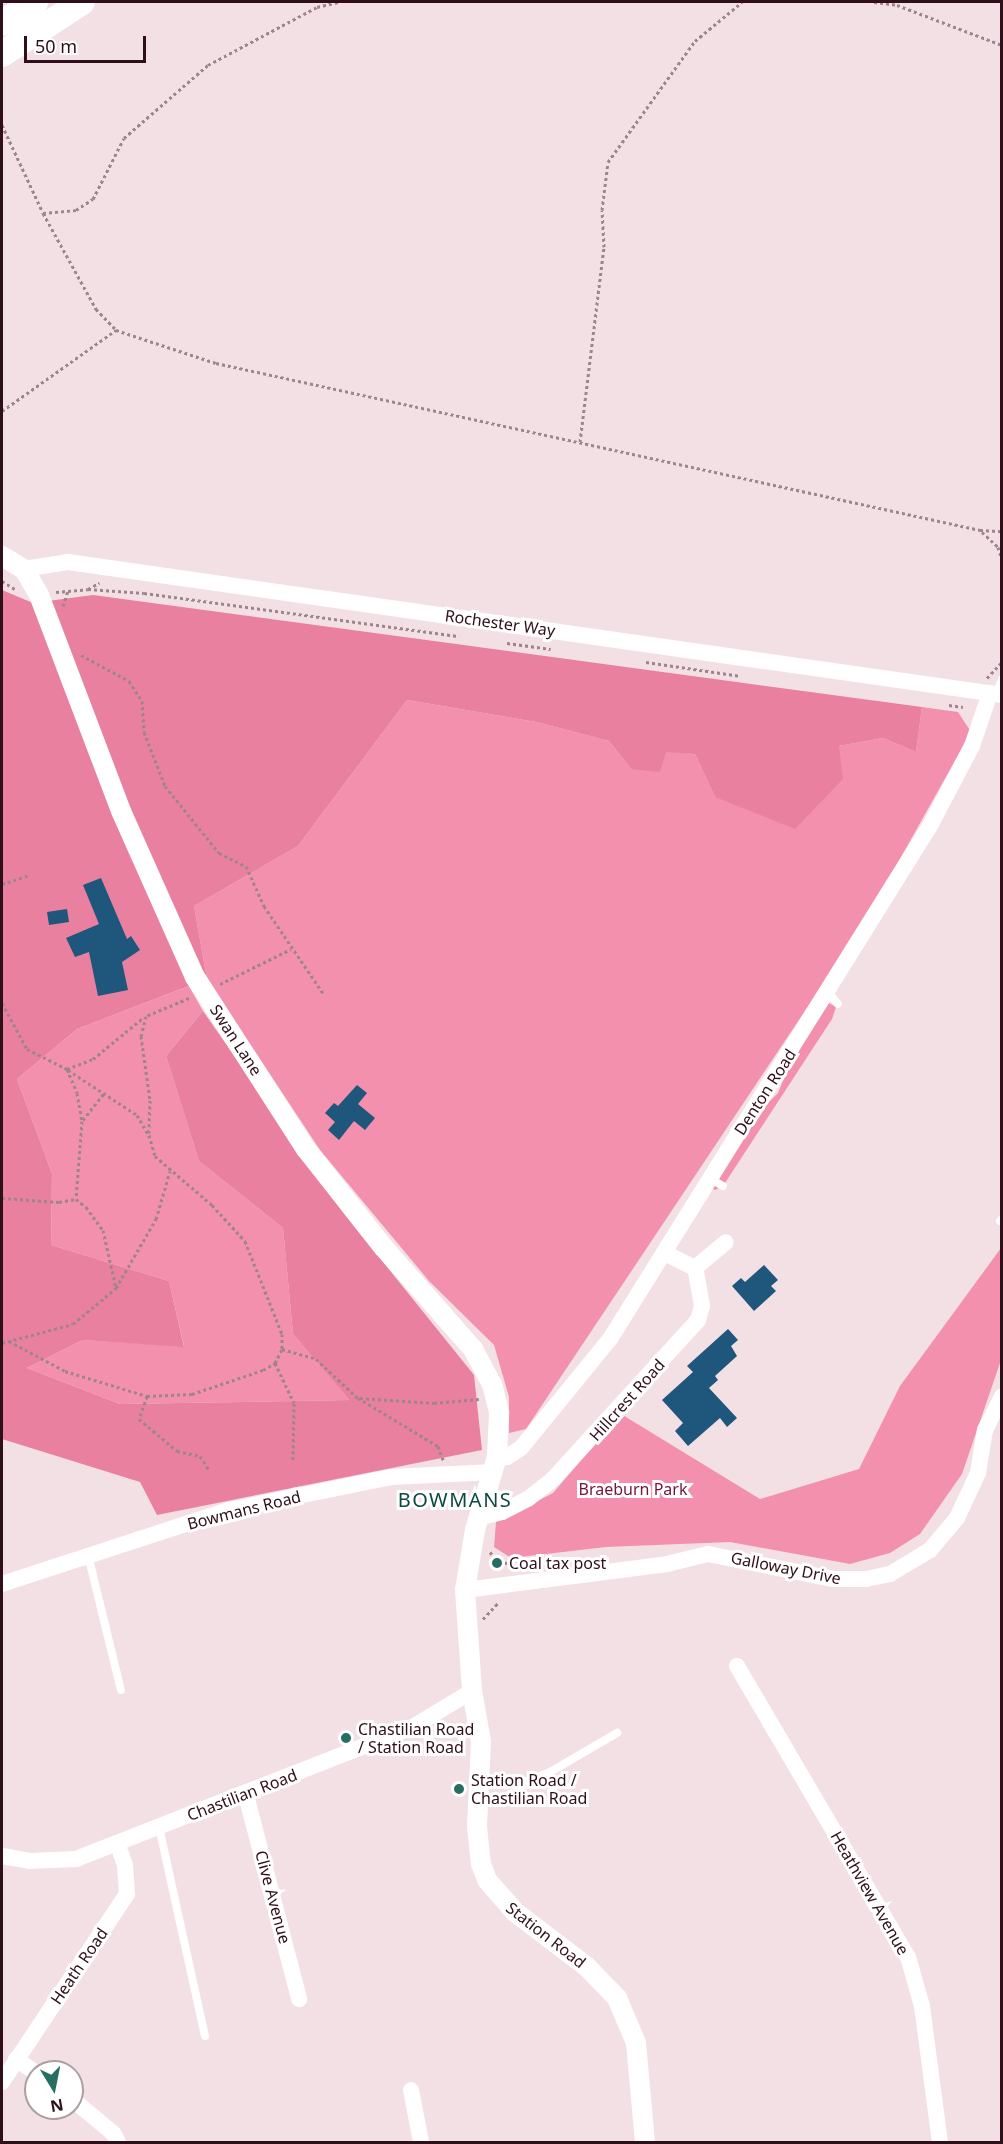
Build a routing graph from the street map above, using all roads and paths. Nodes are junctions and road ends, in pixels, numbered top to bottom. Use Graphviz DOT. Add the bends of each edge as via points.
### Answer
graph roads {
  1 [pos="35,2"];
  2 [pos="82,2"];
  3 [pos="338,2"];
  4 [pos="742,2"];
  5 [pos="874,2"];
  6 [pos="2,23"];
  7 [pos="1002,45"];
  8 [pos="2,54"];
  9 [pos="2,125"];
  10 [pos="43,213"];
  11 [pos="117,330"];
  12 [pos="2,411"];
  13 [pos="580,443"];
  14 [pos="980,530"];
  15 [pos="1002,531"];
  16 [pos="2,556"];
  17 [pos="1002,560"];
  18 [pos="24,569"];
  19 [pos="124,570"];
  20 [pos="2,581"];
  21 [pos="88,589"];
  22 [pos="68,591"];
  23 [pos="39,595"];
  24 [pos="60,616"];
  25 [pos="462,636"];
  26 [pos="505,642"];
  27 [pos="76,646"];
  28 [pos="556,650"];
  29 [pos="634,661"];
  30 [pos="749,676"];
  31 [pos="997,690"];
  32 [pos="938,703"];
  33 [pos="985,710"];
  34 [pos="29,875"];
  35 [pos="2,884"];
  36 [pos="291,949"];
  37 [pos="205,992"];
  38 [pos="323,993"];
  39 [pos="2,1003"];
  40 [pos="146,1016"];
  41 [pos="67,1069"];
  42 [pos="104,1093"];
  43 [pos="82,1121"];
  44 [pos="149,1135"];
  45 [pos="170,1171"];
  46 [pos="2,1198"];
  47 [pos="76,1199"];
  48 [pos="726,1242"];
  49 [pos="665,1254"];
  50 [pos="695,1268"];
  51 [pos="116,1288"];
  52 [pos="9,1341"];
  53 [pos="2,1342"];
  54 [pos="282,1349"];
  55 [pos="275,1364"];
  56 [pos="147,1396"];
  57 [pos="1002,1396"];
  58 [pos="358,1398"];
  59 [pos="496,1398"];
  60 [pos="441,1457"];
  61 [pos="293,1460"];
  62 [pos="496,1464"];
  63 [pos="209,1470"];
  64 [pos="478,1518"];
  65 [pos="88,1555"];
  66 [pos="553,1561"];
  67 [pos="499,1563"];
  68 [pos="2,1584"];
  69 [pos="465,1590"];
  70 [pos="737,1666"];
  71 [pos="121,1690"];
  72 [pos="472,1691"];
  73 [pos="617,1732"];
  74 [pos="481,1784"];
  75 [pos="246,1794"];
  76 [pos="159,1827"];
  77 [pos="117,1844"];
  78 [pos="2,1856"];
  79 [pos="299,1999"];
  80 [pos="205,2036"];
  81 [pos="16,2059"];
  82 [pos="24,2065"];
  83 [pos="2,2082"];
  84 [pos="411,2090"];
  85 [pos="84,2109"];
  86 [pos="118,2142"];
  87 [pos="421,2142"];
  88 [pos="645,2142"];
  89 [pos="940,2142"];
  1 -- 6 [label="main road"];
  2 -- 8 [label="main road"];
  3 -- 10 [label="path" via="317,8 208,65 124,138 93,199 76,210"];
  4 -- 13 [label="path" via="695,41 608,162 602,210 604,247"];
  5 -- 7 [label="path" via="897,5"];
  9 -- 10 [label="path"];
  10 -- 11 [label="path" via="96,309"];
  11 -- 12 [label="path"];
  11 -- 13 [label="path" via="216,363"];
  13 -- 14 [label="path"];
  14 -- 15 [label="path"];
  14 -- 17 [label="path" via="999,548"];
  16 -- 18 [label="street"];
  18 -- 19 [label="street, Rochester Way" via="68,562"];
  18 -- 23 [label="street, Swan Lane"];
  19 -- 21 [label="path"];
  19 -- 31 [label="street, Rochester Way"];
  20 -- 23 [label="path" via="23,594"];
  21 -- 22 [label="path"];
  21 -- 25 [label="path" via="192,599"];
  22 -- 23 [label="path"];
  22 -- 24 [label="path"];
  23 -- 37 [label="street, Swan Lane" via="121,811"];
  26 -- 28 [label="path"];
  27 -- 36 [label="path" via="81,657 129,681 142,701 144,732 165,786 219,853 246,866 264,906"];
  29 -- 30 [label="path"];
  31 -- 33 [label="street, Denton Road"];
  32 -- 33 [label="path"];
  33 -- 49 [label="street, Denton Road" via="972,746 931,825 833,998 716,1182"];
  34 -- 35 [label="path"];
  36 -- 37 [label="path"];
  36 -- 38 [label="path"];
  37 -- 40 [label="path"];
  37 -- 59 [label="street, Swan Lane" via="306,1149 384,1248 473,1349"];
  39 -- 41 [label="path" via="27,1049"];
  40 -- 41 [label="path" via="93,1059"];
  40 -- 44 [label="path" via="141,1036 150,1100"];
  41 -- 42 [label="path"];
  41 -- 43 [label="path"];
  42 -- 43 [label="path"];
  42 -- 44 [label="path" via="137,1115"];
  43 -- 47 [label="path"];
  44 -- 45 [label="path" via="155,1156"];
  45 -- 51 [label="path" via="156,1219"];
  45 -- 54 [label="path" via="212,1204 245,1241 282,1334"];
  46 -- 47 [label="path" via="59,1202"];
  47 -- 51 [label="path" via="103,1230"];
  48 -- 50 [label="street"];
  49 -- 50 [label="street"];
  49 -- 62 [label="street, Denton Road" via="610,1339 568,1394 518,1451"];
  50 -- 64 [label="street, Hillcrest Road" via="702,1306 698,1320 553,1479 529,1498 502,1512"];
  51 -- 52 [label="path" via="74,1324"];
  52 -- 53 [label="path"];
  52 -- 56 [label="path" via="65,1371"];
  54 -- 55 [label="path"];
  54 -- 58 [label="path" via="316,1359"];
  55 -- 56 [label="path" via="192,1395"];
  55 -- 61 [label="path" via="294,1403"];
  56 -- 63 [label="path" via="139,1419 177,1451 200,1456"];
  57 -- 69 [label="street, Galloway Drive" via="985,1430 978,1473 957,1518 930,1550 890,1574 833,1579 708,1554 667,1564"];
  58 -- 59 [label="path" via="434,1403"];
  58 -- 60 [label="path" via="438,1446"];
  59 -- 62 [label="street, Swan Lane"];
  62 -- 64 [label="street, Station Road"];
  62 -- 65 [label="street, Bowmans Road" via="391,1477 229,1510"];
  64 -- 69 [label="street, Station Road"];
  65 -- 68 [label="street, Bowmans Road"];
  65 -- 71 [label="lane"];
  66 -- 67 [label="path"];
  69 -- 72 [label="street, Station Road"];
  70 -- 89 [label="street, Heathview Avenue" via="909,1956 922,2006"];
  72 -- 74 [label="street, Station Road" via="481,1741"];
  72 -- 75 [label="street, Chastilian Road" via="411,1728"];
  73 -- 74 [label="lane" via="550,1772 524,1782"];
  74 -- 88 [label="street, Station Road" via="477,1846 487,1880 515,1912 602,1980 628,2019 639,2066"];
  75 -- 76 [label="street, Chastilian Road"];
  75 -- 79 [label="street, Clive Avenue"];
  76 -- 77 [label="street, Chastilian Road"];
  76 -- 80 [label="lane"];
  77 -- 78 [label="street, Chastilian Road" via="76,1859 29,1861"];
  77 -- 81 [label="street, Heath Road" via="125,1865 127,1894"];
  81 -- 82 [label="street"];
  81 -- 83 [label="street, Heath Road"];
  84 -- 87 [label="street"];
  85 -- 86 [label="street"];
}
